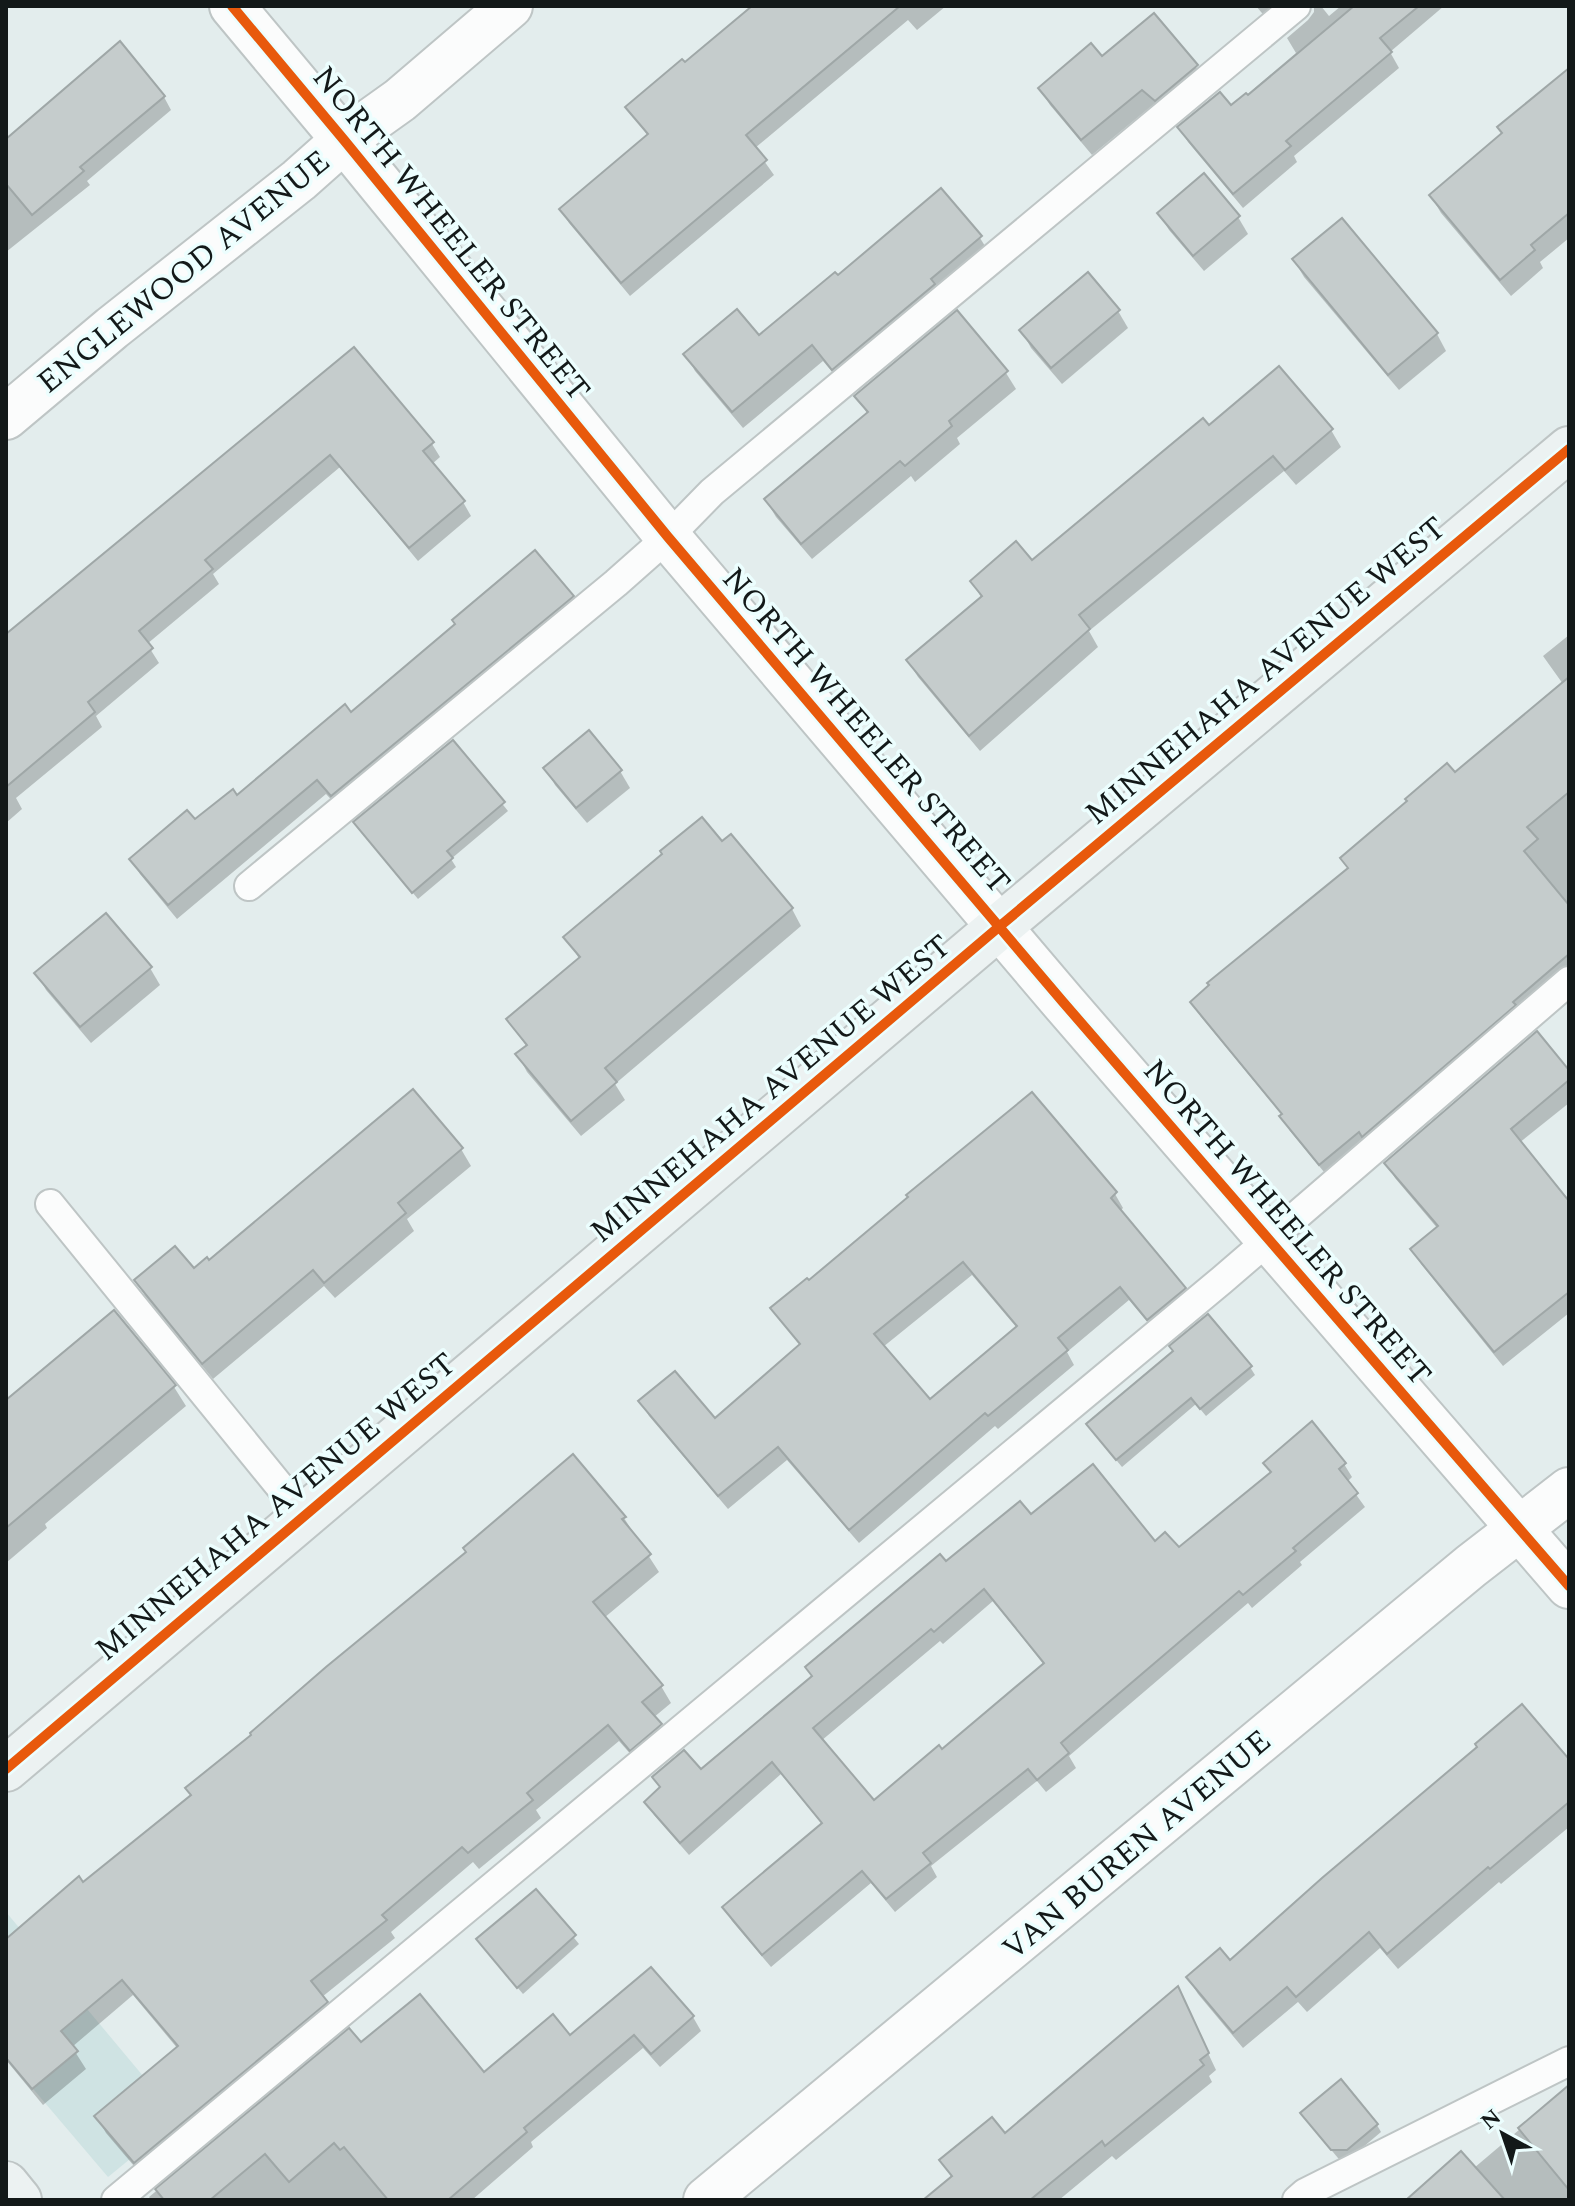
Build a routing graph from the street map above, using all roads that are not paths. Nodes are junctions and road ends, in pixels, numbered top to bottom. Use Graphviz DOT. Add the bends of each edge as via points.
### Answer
graph roads {
  1 [pos="232,6"];
  2 [pos="510,6"];
  3 [pos="1296,6"];
  4 [pos="344,140"];
  5 [pos="6,417"];
  6 [pos="1569,449"];
  7 [pos="668,537"];
  8 [pos="249,886"];
  9 [pos="1000,926"];
  10 [pos="1569,981"];
  11 [pos="50,1204"];
  12 [pos="1270,1238"];
  13 [pos="1569,1490"];
  14 [pos="304,1516"];
  15 [pos="1522,1529"];
  16 [pos="1569,1586"];
  17 [pos="6,1769"];
  18 [pos="1569,2061"];
  19 [pos="6,2184"];
  20 [pos="19,2200"];
  21 [pos="116,2200"];
  22 [pos="706,2200"];
  23 [pos="1297,2200"];
  1 -- 4 [label="street, NORTH WHEELER STREET"];
  2 -- 4 [label="street, ENGLEWOOD AVENUE" via="400,100"];
  3 -- 7 [label="lane" via="724,482"];
  4 -- 5 [label="street, ENGLEWOOD AVENUE"];
  4 -- 7 [label="street, NORTH WHEELER STREET"];
  6 -- 9 [label="street, MINNEHAHA AVENUE WEST"];
  7 -- 8 [label="lane"];
  7 -- 9 [label="street, NORTH WHEELER STREET"];
  9 -- 12 [label="street, NORTH WHEELER STREET"];
  9 -- 14 [label="street, MINNEHAHA AVENUE WEST"];
  10 -- 12 [label="lane"];
  11 -- 14 [label="lane"];
  12 -- 15 [label="street, NORTH WHEELER STREET"];
  12 -- 21 [label="lane"];
  13 -- 15 [label="street, VAN BUREN AVENUE"];
  14 -- 17 [label="street, MINNEHAHA AVENUE WEST"];
  15 -- 16 [label="street, NORTH WHEELER STREET"];
  15 -- 22 [label="street, VAN BUREN AVENUE"];
  18 -- 23 [label="lane"];
  19 -- 20 [label="street"];
}
